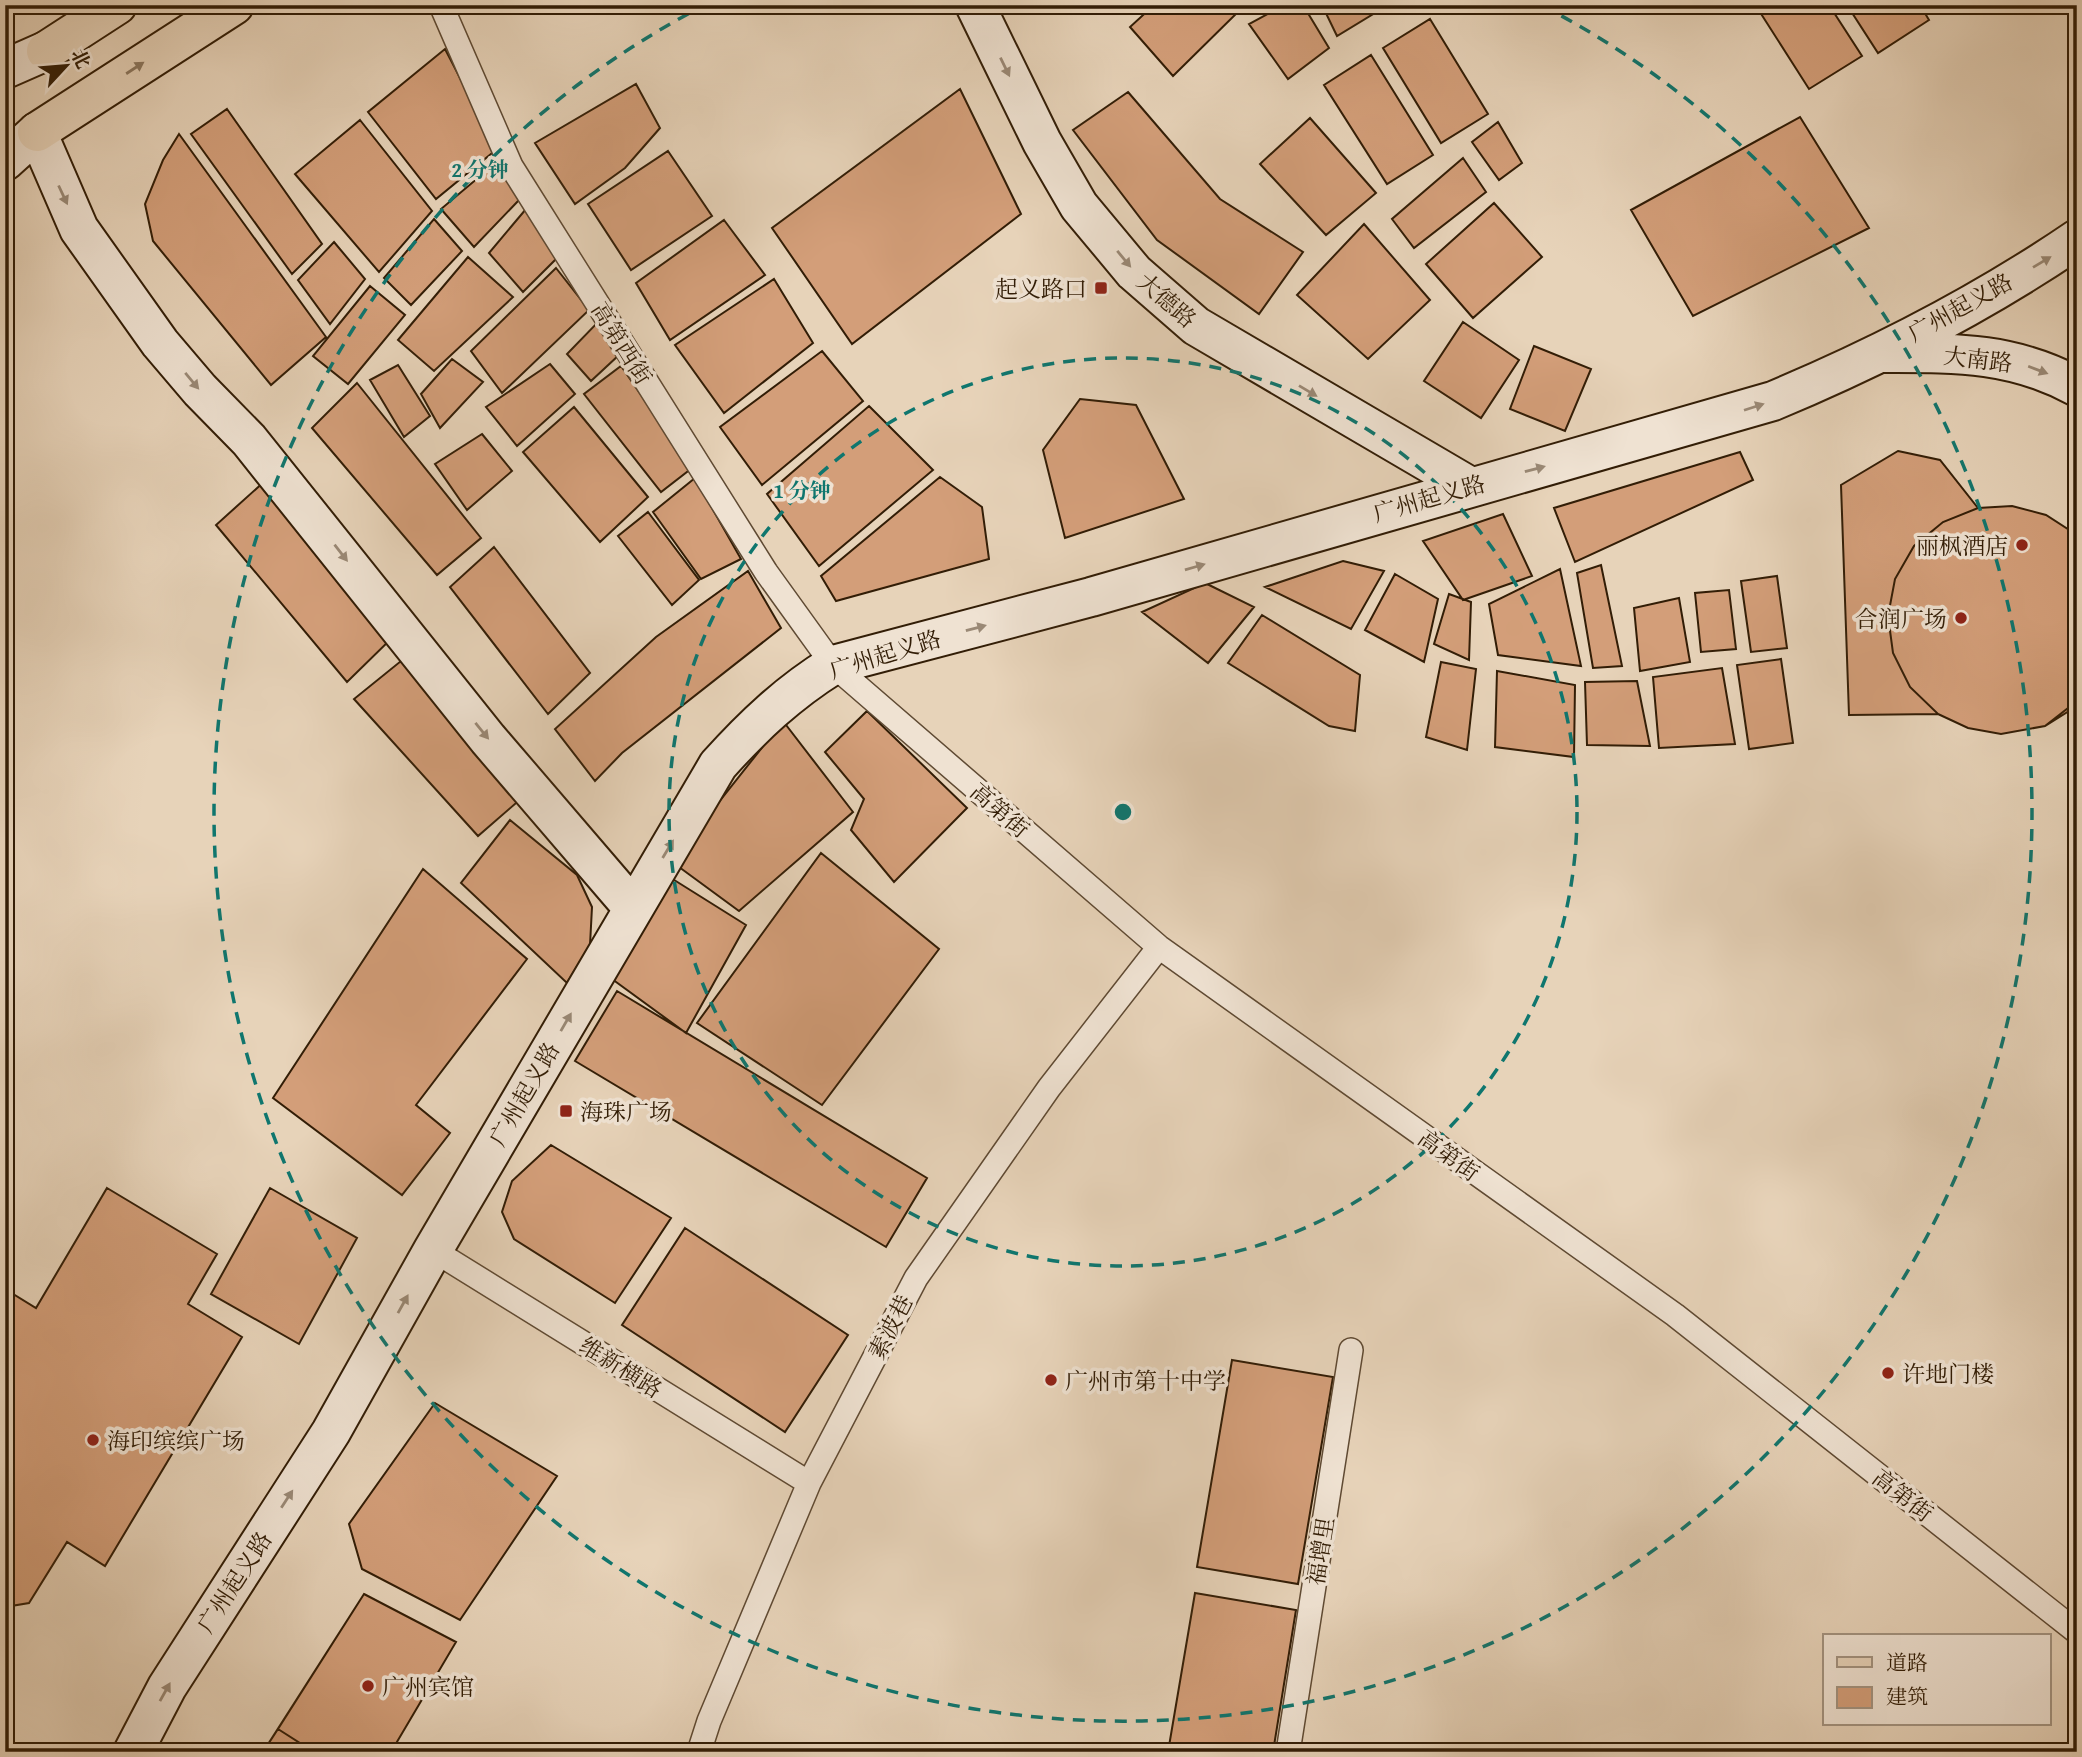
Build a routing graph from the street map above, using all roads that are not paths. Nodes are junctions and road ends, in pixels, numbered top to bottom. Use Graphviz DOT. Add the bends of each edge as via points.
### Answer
graph roads {
  1 [pos="117,5"];
  2 [pos="234,5"];
  3 [pos="441,5"];
  4 [pos="975,5"];
  5 [pos="5,69"];
  6 [pos="37,132"];
  7 [pos="5,161"];
  8 [pos="2077,239"];
  9 [pos="1874,353"];
  10 [pos="2077,387"];
  11 [pos="1469,486"];
  12 [pos="833,665"];
  13 [pos="633,908"];
  14 [pos="1159,947"];
  15 [pos="433,1251"];
  16 [pos="1351,1350"];
  17 [pos="809,1483"];
  18 [pos="2077,1632"];
  19 [pos="133,1752"];
  20 [pos="699,1752"];
  21 [pos="1288,1752"];
  1 -- 5 [label="main road" via="46,51"];
  6 -- 2 [label="main road, one-way"];
  3 -- 12 [label="lane, 高第西街" via="511,166 766,572"];
  4 -- 11 [label="main road, 大德路, one-way" via="1079,206 1134,272 1196,326"];
  6 -- 7 [label="main road"];
  6 -- 13 [label="main road, one-way" via="79,229 160,343 258,450 488,739"];
  9 -- 8 [label="main road, 广州起义路, one-way" via="1959,310"];
  9 -- 10 [label="main road, 大南路, one-way" via="1990,356 2043,371"];
  11 -- 9 [label="main road, 广州起义路, one-way" via="1773,401"];
  12 -- 11 [label="main road, 广州起义路, one-way" via="1091,597"];
  13 -- 12 [label="main road, 广州起义路, one-way" via="718,765 797,687"];
  12 -- 14 [label="lane, 高第街"];
  15 -- 13 [label="main road, 广州起义路, one-way"];
  14 -- 17 [label="lane, 素波巷" via="1049,1088 916,1278"];
  14 -- 18 [label="lane, 高第街" via="1675,1315"];
  15 -- 17 [label="lane, 维新横路"];
  19 -- 15 [label="main road, 广州起义路, one-way" via="167,1688 331,1432"];
  16 -- 21 [label="lane, 福增里"];
  17 -- 20 [label="lane, 素波巷"];
}
